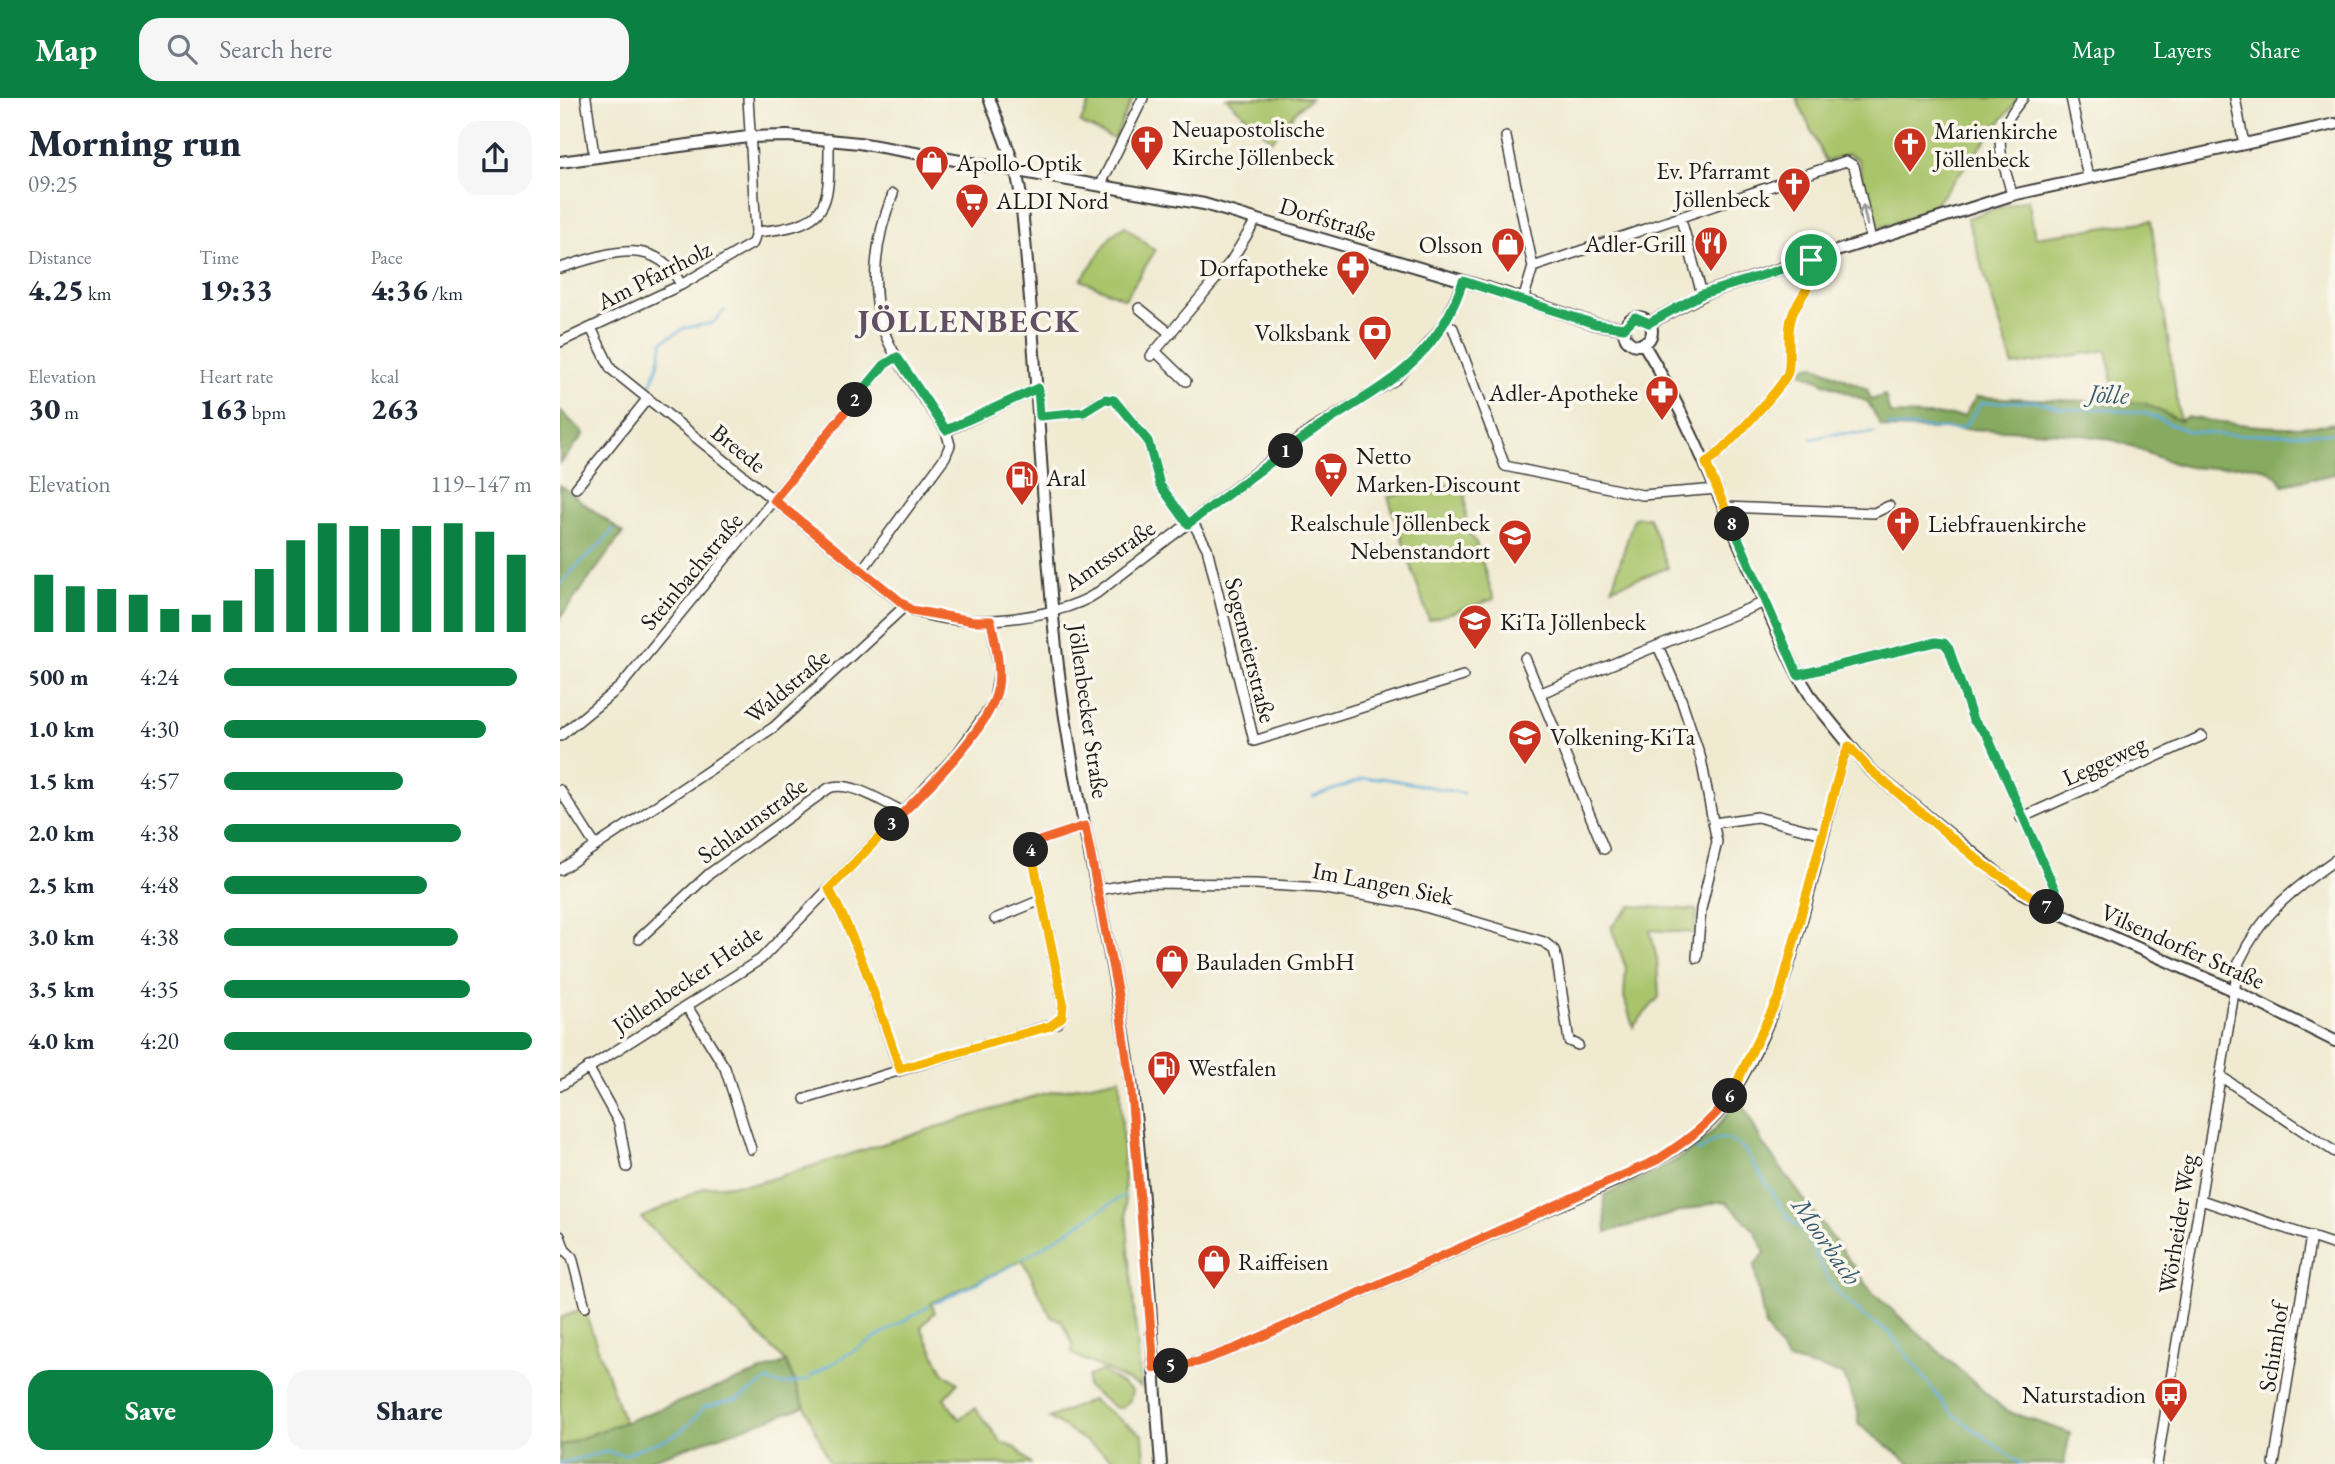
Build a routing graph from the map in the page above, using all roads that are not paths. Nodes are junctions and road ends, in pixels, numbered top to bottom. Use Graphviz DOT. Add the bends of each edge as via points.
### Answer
graph roads {
  1 [pos="586,98"];
  2 [pos="748,98"];
  3 [pos="989,98"];
  4 [pos="1143,98"];
  5 [pos="2023,98"];
  6 [pos="2071,98"];
  7 [pos="2235,98"];
  8 [pos="2335,124"];
  9 [pos="748,137"];
  10 [pos="1506,137"];
  11 [pos="829,139"];
  12 [pos="2244,144"];
  13 [pos="594,155"];
  14 [pos="560,162"];
  15 [pos="1016,170"];
  16 [pos="2088,177"];
  17 [pos="1101,184"];
  18 [pos="893,194"];
  19 [pos="2012,195"];
  20 [pos="1680,216"];
  21 [pos="1256,220"];
  22 [pos="756,232"];
  23 [pos="1871,240"];
  24 [pos="1811,260"];
  25 [pos="1533,267"];
  26 [pos="560,268"];
  27 [pos="1463,281"];
  28 [pos="681,285"];
  29 [pos="1702,294"];
  30 [pos="1523,299"];
  31 [pos="1139,308"];
  32 [pos="1445,321"];
  33 [pos="1649,323"];
  34 [pos="591,328"];
  35 [pos="1624,328"];
  36 [pos="1171,334"];
  37 [pos="560,342"];
  38 [pos="1643,343"];
  39 [pos="897,357"];
  40 [pos="1186,381"];
  41 [pos="1038,388"];
  42 [pos="648,398"];
  43 [pos="1040,416"];
  44 [pos="946,430"];
  45 [pos="1706,463"];
  46 [pos="576,488"];
  47 [pos="1718,489"];
  48 [pos="774,500"];
  49 [pos="1889,506"];
  50 [pos="1725,507"];
  51 [pos="1190,522"];
  52 [pos="862,570"];
  53 [pos="1765,602"];
  54 [pos="905,606"];
  55 [pos="1053,610"];
  56 [pos="991,621"];
  57 [pos="1658,646"];
  58 [pos="1525,658"];
  59 [pos="1798,675"];
  60 [pos="1463,676"];
  61 [pos="1541,693"];
  62 [pos="560,736"];
  63 [pos="2202,736"];
  64 [pos="1849,746"];
  65 [pos="560,790"];
  66 [pos="904,812"];
  67 [pos="2021,818"];
  68 [pos="1714,823"];
  69 [pos="1085,826"];
  70 [pos="1823,834"];
  71 [pos="595,845"];
  72 [pos="1604,849"];
  73 [pos="2335,860"];
  74 [pos="560,870"];
  75 [pos="829,889"];
  76 [pos="1098,890"];
  77 [pos="1041,900"];
  78 [pos="2060,914"];
  79 [pos="995,919"];
  80 [pos="639,939"];
  81 [pos="1697,958"];
  82 [pos="2234,990"];
  83 [pos="687,1006"];
  84 [pos="2335,1041"];
  85 [pos="1578,1045"];
  86 [pos="588,1067"];
  87 [pos="900,1069"];
  88 [pos="2220,1076"];
  89 [pos="562,1081"];
  90 [pos="805,1099"];
  91 [pos="751,1149"];
  92 [pos="2335,1152"];
  93 [pos="627,1167"];
  94 [pos="2201,1200"];
  95 [pos="560,1236"];
  96 [pos="2311,1236"];
  97 [pos="2335,1245"];
  98 [pos="585,1307"];
  99 [pos="1154,1368"];
  100 [pos="1161,1464"];
  101 [pos="2157,1464"];
  102 [pos="2274,1464"];
  1 -- 13 [label="street"];
  2 -- 9 [label="street"];
  3 -- 15 [label="main road, Jöllenbecker Straße"];
  4 -- 17 [label="street"];
  5 -- 19 [label="street" via="2002,125 2000,140"];
  6 -- 16 [label="street"];
  7 -- 12 [label="street"];
  8 -- 12 [label="main road"];
  9 -- 11 [label="main road, Dorfstraße"];
  9 -- 13 [label="main road, Dorfstraße"];
  9 -- 22 [label="street"];
  10 -- 25 [label="street"];
  11 -- 15 [label="main road, Dorfstraße"];
  11 -- 22 [label="street" via="825,204 793,228"];
  12 -- 16 [label="main road"];
  13 -- 14 [label="main road, Dorfstraße"];
  15 -- 17 [label="main road, Dorfstraße"];
  15 -- 41 [label="main road, Jöllenbecker Straße"];
  16 -- 19 [label="main road"];
  17 -- 21 [label="main road, Dorfstraße" via="1204,204"];
  18 -- 39 [label="street" via="879,240 876,270 881,316"];
  19 -- 23 [label="main road"];
  23 -- 20 [label="street, one-way" via="1854,166 1846,161"];
  20 -- 25 [label="street"];
  20 -- 29 [label="street"];
  21 -- 27 [label="main road, Dorfstraße"];
  21 -- 36 [label="street" via="1231,261"];
  22 -- 28 [label="street, Am Pfarrholz" via="746,249"];
  23 -- 24 [label="main road"];
  24 -- 29 [label="main road"];
  24 -- 45 [label="street" via="1811,282 1789,327 1787,374 1730,442"];
  25 -- 30 [label="street"];
  26 -- 28 [label="street" via="619,250 635,250 663,260"];
  27 -- 30 [label="main road, Dorfstraße"];
  27 -- 32 [label="street, Amtsstraße"];
  28 -- 34 [label="street, Am Pfarrholz"];
  29 -- 33 [label="main road"];
  30 -- 35 [label="main road, Dorfstraße" via="1595,324"];
  31 -- 36 [label="street"];
  32 -- 47 [label="street" via="1453,328 1505,466 1642,495"];
  32 -- 51 [label="street, Amtsstraße" via="1396,379 1311,430"];
  33 -- 35 [label="main road" via="1635,317"];
  33 -- 38 [label="main road" via="1651,334"];
  34 -- 37 [label="street, Am Pfarrholz"];
  34 -- 42 [label="street, Breede" via="611,369"];
  35 -- 38 [label="main road" via="1629,341"];
  36 -- 40 [label="street" via="1154,354"];
  38 -- 45 [label="main road, Vilsendorfer Straße"];
  39 -- 44 [label="street"];
  39 -- 48 [label="street, Steinbachstraße" via="884,365"];
  41 -- 43 [label="main road, Jöllenbecker Straße"];
  41 -- 44 [label="street"];
  42 -- 46 [label="street"];
  42 -- 48 [label="street, Breede"];
  43 -- 51 [label="street" via="1084,412 1105,399 1114,400 1148,441 1160,485"];
  43 -- 55 [label="main road, Jöllenbecker Straße"];
  44 -- 52 [label="street" via="950,445 945,457"];
  45 -- 47 [label="main road, Vilsendorfer Straße"];
  47 -- 50 [label="main road, Vilsendorfer Straße"];
  48 -- 52 [label="street, Breede"];
  48 -- 62 [label="street, Steinbachstraße" via="620,687"];
  49 -- 50 [label="street" via="1874,513"];
  50 -- 53 [label="main road, Vilsendorfer Straße"];
  51 -- 55 [label="street, Amtsstraße" via="1085,601"];
  51 -- 60 [label="street, Sogemeierstraße" via="1207,548 1254,741"];
  52 -- 54 [label="street, Breede"];
  53 -- 57 [label="street"];
  53 -- 59 [label="main road, Vilsendorfer Straße"];
  54 -- 56 [label="street" via="920,613"];
  54 -- 71 [label="street, Waldstraße" via="774,727"];
  55 -- 56 [label="street"];
  55 -- 69 [label="main road, Jöllenbecker Straße"];
  56 -- 66 [label="street, Jöllenbecker Heide" via="999,670 994,702 957,754"];
  57 -- 61 [label="street"];
  57 -- 68 [label="street" via="1701,759"];
  58 -- 61 [label="street"];
  59 -- 64 [label="main road, Vilsendorfer Straße"];
  59 -- 67 [label="street" via="1944,643 1973,720 1987,735"];
  61 -- 72 [label="street"];
  63 -- 67 [label="street, Leggeweg"];
  64 -- 70 [label="street"];
  64 -- 78 [label="main road, Vilsendorfer Straße" via="1869,769 1983,864"];
  65 -- 71 [label="street"];
  66 -- 75 [label="street, Jöllenbecker Heide"];
  66 -- 80 [label="street, Schlaunstraße" via="848,787 829,788 709,874"];
  67 -- 78 [label="street" via="2057,894"];
  68 -- 70 [label="street" via="1757,817"];
  68 -- 81 [label="street" via="1716,850 1701,909"];
  69 -- 76 [label="main road, Jöllenbecker Straße"];
  69 -- 77 [label="street" via="1030,844"];
  70 -- 99 [label="street" via="1780,994 1734,1091 1720,1112 1686,1142 1635,1170 1236,1348 1198,1362"];
  71 -- 74 [label="street, Waldstraße"];
  73 -- 82 [label="street, Wörheider Weg" via="2285,895 2250,937"];
  75 -- 83 [label="street, Jöllenbecker Heide" via="761,959"];
  75 -- 87 [label="street" via="848,922"];
  76 -- 85 [label="street, Im Langen Siek" via="1136,883 1320,888 1415,904 1544,942 1557,960 1569,1041"];
  76 -- 99 [label="main road, Jöllenbecker Straße" via="1130,1080"];
  77 -- 79 [label="street"];
  77 -- 87 [label="street" via="1063,1002 1062,1017 1050,1026"];
  78 -- 82 [label="main road, Vilsendorfer Straße"];
  82 -- 84 [label="main road, Vilsendorfer Straße"];
  82 -- 88 [label="street, Wörheider Weg"];
  83 -- 86 [label="street, Jöllenbecker Heide"];
  83 -- 91 [label="street" via="725,1068"];
  86 -- 89 [label="street, Jöllenbecker Heide"];
  86 -- 93 [label="street" via="619,1123"];
  87 -- 90 [label="street"];
  88 -- 92 [label="street"];
  88 -- 94 [label="street, Wörheider Weg"];
  94 -- 96 [label="street"];
  94 -- 101 [label="street, Wörheider Weg"];
  95 -- 98 [label="street" via="572,1257"];
  96 -- 97 [label="street"];
  96 -- 102 [label="street, Schimhof"];
  99 -- 100 [label="main road, Jöllenbecker Straße"];
}
